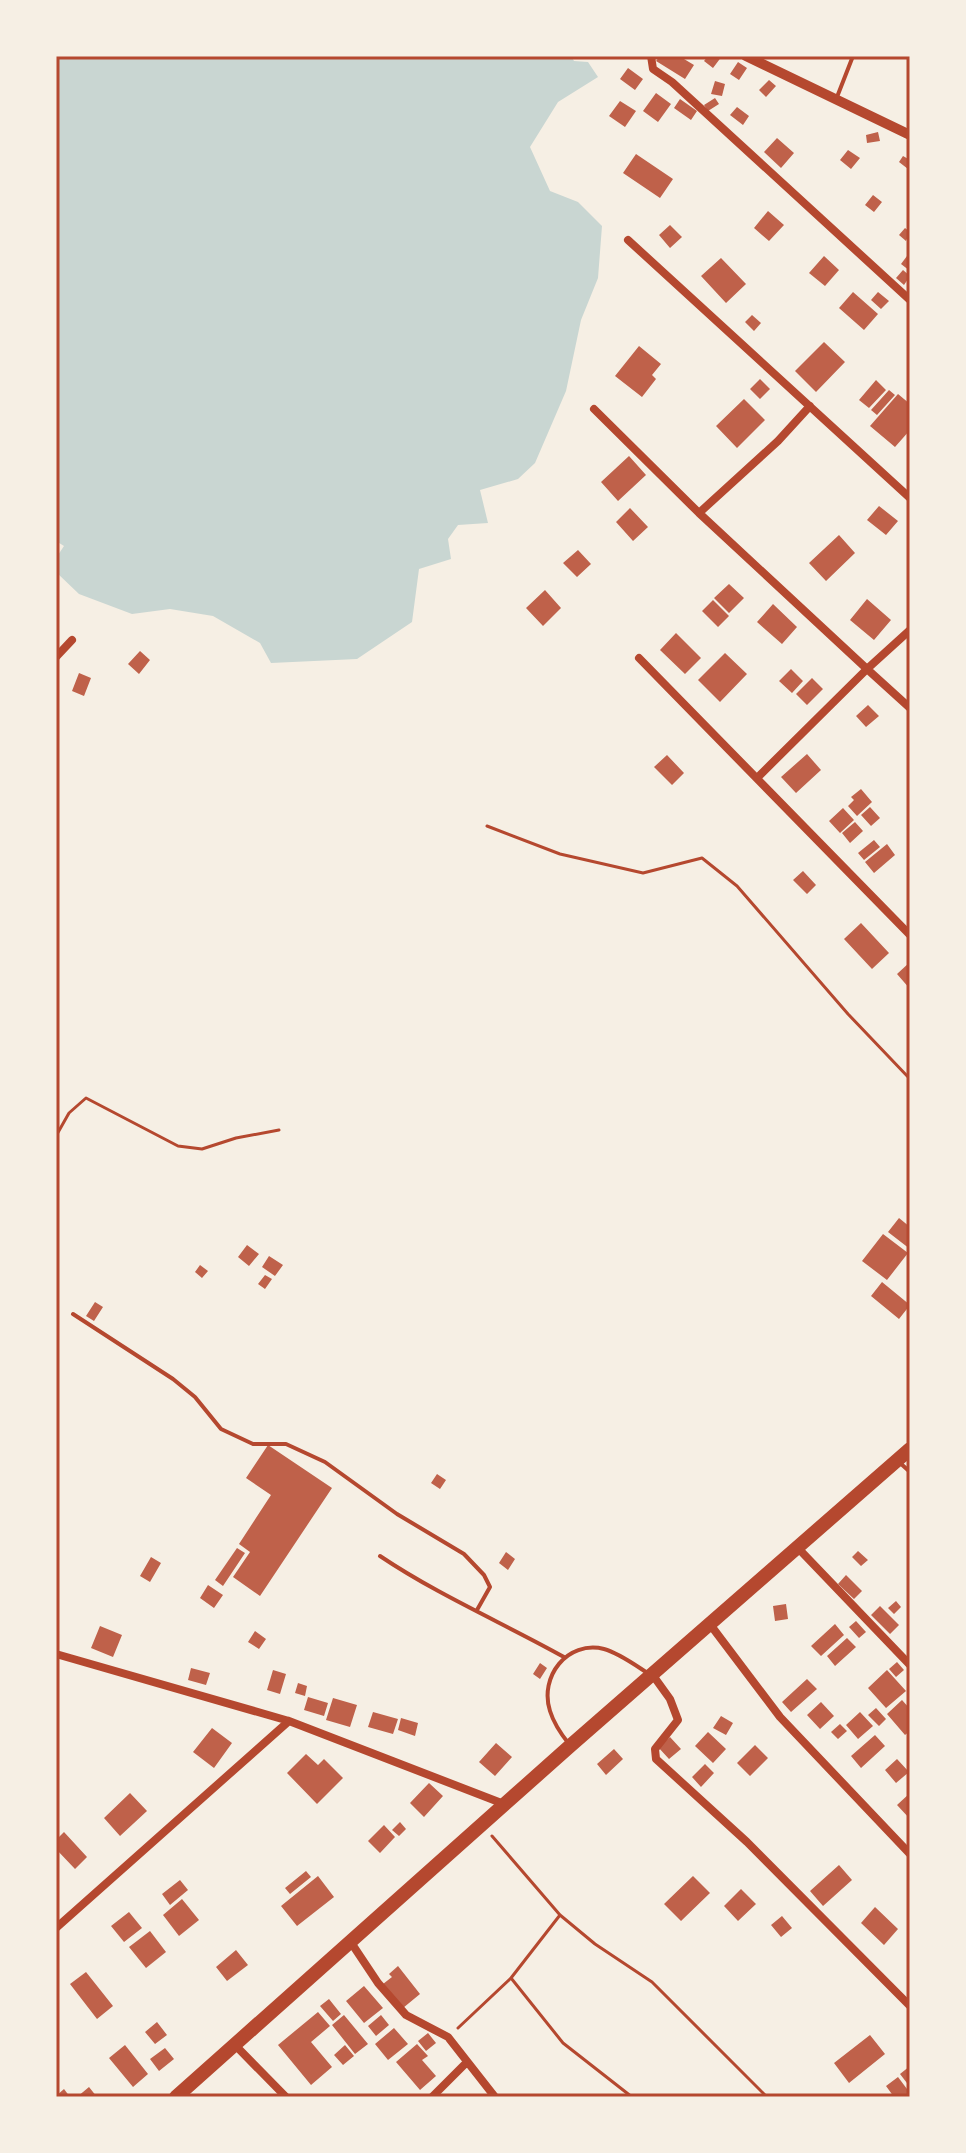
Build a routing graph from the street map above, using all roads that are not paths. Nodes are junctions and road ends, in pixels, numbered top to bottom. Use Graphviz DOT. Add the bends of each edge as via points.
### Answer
graph roads {
  1 [pos="651,56"];
  2 [pos="746,56"];
  3 [pos="853,56"];
  4 [pos="836,99"];
  5 [pos="910,135"];
  6 [pos="628,240"];
  7 [pos="910,300"];
  8 [pos="810,406"];
  9 [pos="594,409"];
  10 [pos="910,498"];
  11 [pos="699,513"];
  12 [pos="910,630"];
  13 [pos="72,640"];
  14 [pos="56,657"];
  15 [pos="639,658"];
  16 [pos="867,669"];
  17 [pos="910,708"];
  18 [pos="758,777"];
  19 [pos="910,935"];
  20 [pos="73,1314"];
  21 [pos="910,1449"];
  22 [pos="897,1461"];
  23 [pos="910,1472"];
  24 [pos="796,1546"];
  25 [pos="380,1556"];
  26 [pos="477,1610"];
  27 [pos="709,1623"];
  28 [pos="56,1654"];
  29 [pos="564,1657"];
  30 [pos="910,1665"];
  31 [pos="651,1674"];
  32 [pos="289,1721"];
  33 [pos="570,1746"];
  34 [pos="504,1804"];
  35 [pos="910,1854"];
  36 [pos="56,1928"];
  37 [pos="350,1941"];
  38 [pos="910,2006"];
  39 [pos="234,2044"];
  40 [pos="466,2063"];
  41 [pos="176,2097"];
  42 [pos="286,2097"];
  43 [pos="432,2097"];
  44 [pos="495,2097"];
  1 -- 7 [label="street" via="653,69"];
  2 -- 4 [label="street"];
  3 -- 4 [label="lane"];
  4 -- 5 [label="street"];
  6 -- 8 [label="street"];
  8 -- 10 [label="street"];
  8 -- 11 [label="street"];
  9 -- 11 [label="street"];
  11 -- 16 [label="street"];
  12 -- 16 [label="street"];
  13 -- 14 [label="street"];
  15 -- 18 [label="street"];
  16 -- 17 [label="street"];
  16 -- 18 [label="street"];
  18 -- 19 [label="street"];
  20 -- 26 [label="lane" via="173,1379 221,1429 253,1444 286,1444 325,1462 464,1554 490,1587"];
  21 -- 22 [label="highway"];
  22 -- 23 [label="lane"];
  22 -- 24 [label="highway"];
  24 -- 27 [label="highway"];
  24 -- 30 [label="street"];
  25 -- 26 [label="lane"];
  26 -- 29 [label="lane"];
  27 -- 31 [label="highway"];
  27 -- 35 [label="street" via="780,1717"];
  28 -- 32 [label="street"];
  29 -- 31 [label="lane" via="581,1647 605,1649"];
  29 -- 33 [label="lane" via="551,1675 547,1694 550,1711"];
  31 -- 33 [label="highway"];
  31 -- 38 [label="street" via="678,1720 655,1749 656,1759"];
  32 -- 34 [label="street"];
  32 -- 36 [label="street"];
  33 -- 34 [label="highway"];
  34 -- 37 [label="highway"];
  37 -- 39 [label="highway"];
  37 -- 40 [label="street" via="406,2015 448,2037"];
  39 -- 41 [label="highway"];
  39 -- 42 [label="street"];
  40 -- 43 [label="street"];
  40 -- 44 [label="street"];
}
